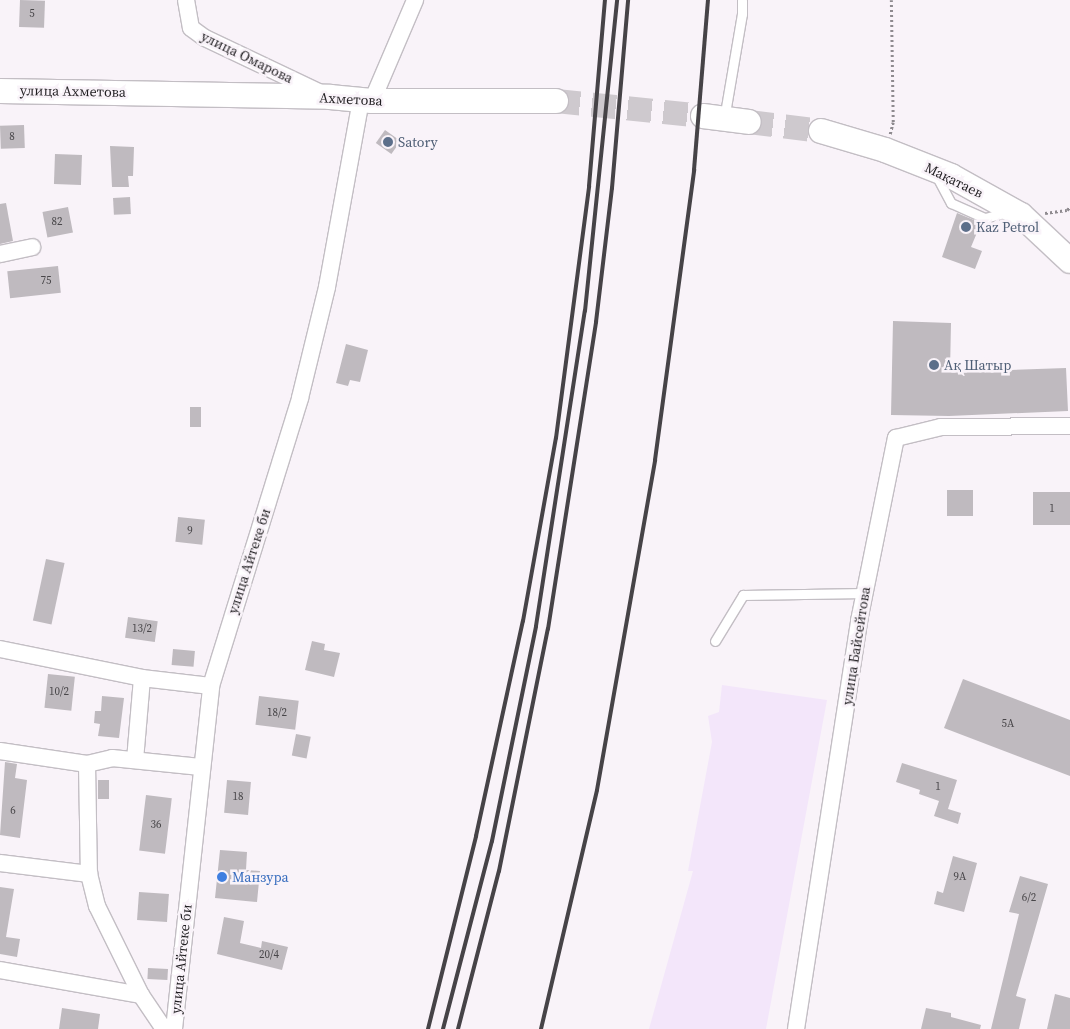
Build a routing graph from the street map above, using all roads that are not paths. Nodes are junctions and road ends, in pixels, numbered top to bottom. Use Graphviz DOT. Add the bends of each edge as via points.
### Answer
graph roads {
  1 [pos="186,0"];
  2 [pos="415,0"];
  3 [pos="742,0"];
  4 [pos="0,91"];
  5 [pos="147,92"];
  6 [pos="330,97"];
  7 [pos="367,100"];
  8 [pos="556,101"];
  9 [pos="714,118"];
  10 [pos="749,122"];
  11 [pos="821,131"];
  12 [pos="32,247"];
  13 [pos="0,254"];
  14 [pos="1068,259"];
  15 [pos="1070,426"];
  16 [pos="865,593"];
  17 [pos="715,641"];
  18 [pos="0,649"];
  19 [pos="142,678"];
  20 [pos="211,686"];
  21 [pos="0,751"];
  22 [pos="136,760"];
  23 [pos="87,764"];
  24 [pos="201,767"];
  25 [pos="0,863"];
  26 [pos="89,874"];
  27 [pos="0,970"];
  28 [pos="141,995"];
  29 [pos="164,1029"];
  30 [pos="174,1029"];
  31 [pos="796,1029"];
  1 -- 6 [label="street, улица Омарова" via="191,28 204,38"];
  2 -- 7 [label="street, улица Айтеке би"];
  3 -- 9 [label="lane" via="742,14"];
  4 -- 5 [label="main road, улица Ахметова"];
  5 -- 6 [label="main road, Ахметова"];
  6 -- 7 [label="main road, Ахметова"];
  7 -- 8 [label="main road, Ахметова"];
  7 -- 20 [label="street, улица Айтеке би" via="300,398"];
  9 -- 10 [label="main road"];
  11 -- 14 [label="main road, Мақатаев" via="885,150 932,169 1013,211"];
  12 -- 13 [label="street"];
  15 -- 16 [label="street, улица Байсейтова" via="941,427 896,438"];
  16 -- 17 [label="lane" via="743,595"];
  16 -- 31 [label="street, улица Байсейтова"];
  18 -- 19 [label="street"];
  19 -- 20 [label="street"];
  19 -- 22 [label="street"];
  20 -- 24 [label="street, улица Айтеке би"];
  21 -- 23 [label="street"];
  22 -- 23 [label="street" via="112,758"];
  22 -- 24 [label="street"];
  23 -- 26 [label="street"];
  24 -- 30 [label="street, улица Айтеке би"];
  25 -- 26 [label="street"];
  26 -- 28 [label="street" via="97,906"];
  27 -- 28 [label="street"];
  28 -- 29 [label="street"];
}
